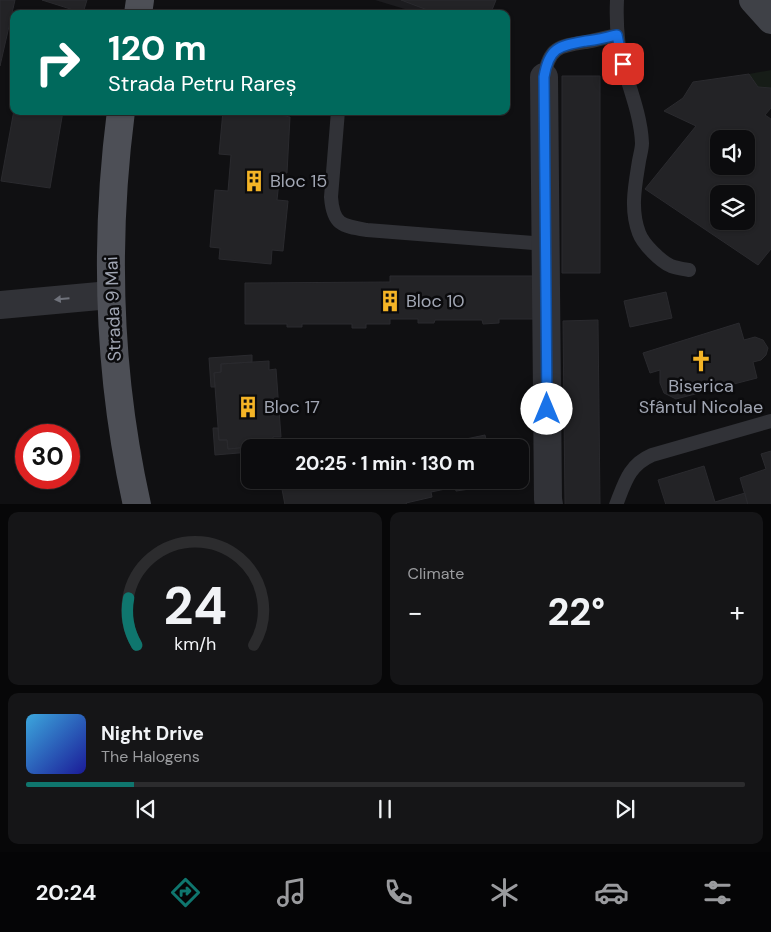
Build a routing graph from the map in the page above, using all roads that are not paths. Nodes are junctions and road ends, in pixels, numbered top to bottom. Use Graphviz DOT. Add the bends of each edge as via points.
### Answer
graph roads {
  1 [pos="617,0"];
  2 [pos="753,0"];
  3 [pos="771,20"];
  4 [pos="617,35"];
  5 [pos="544,77"];
  6 [pos="121,115"];
  7 [pos="338,115"];
  8 [pos="546,244"];
  9 [pos="689,270"];
  10 [pos="110,295"];
  11 [pos="0,304"];
  12 [pos="771,421"];
  13 [pos="137,504"];
  14 [pos="549,504"];
  15 [pos="616,504"];
  1 -- 4 [label="lane"];
  2 -- 3 [label="street"];
  4 -- 5 [label="lane" via="557,48 546,64"];
  4 -- 9 [label="lane" via="642,143 634,190 639,234 650,250 670,266"];
  5 -- 8 [label="street"];
  6 -- 10 [label="main road, Strada 9 Mai" via="113,188"];
  7 -- 8 [label="lane" via="332,210 336,219 348,227"];
  8 -- 14 [label="street"];
  10 -- 11 [label="street, one-way"];
  10 -- 13 [label="main road, Strada 9 Mai" via="118,400"];
  12 -- 15 [label="lane" via="643,459 629,473"];
}
